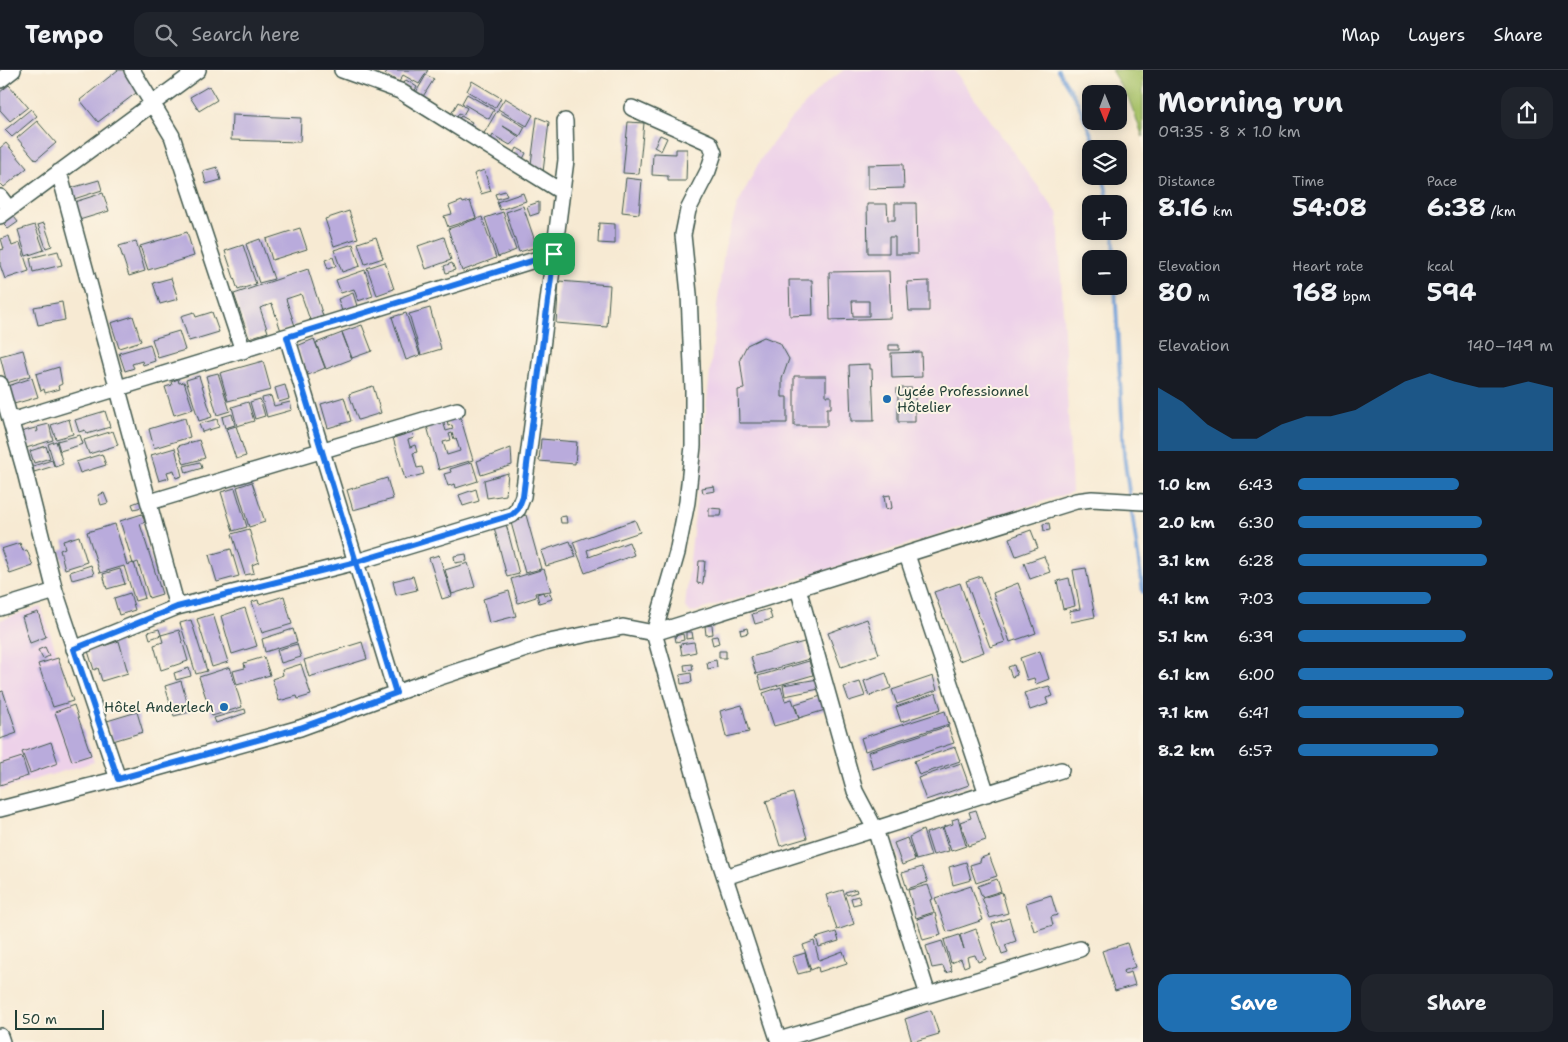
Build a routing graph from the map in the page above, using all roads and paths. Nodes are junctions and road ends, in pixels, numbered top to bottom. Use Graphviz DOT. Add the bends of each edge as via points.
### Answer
graph roads {
  1 [pos="13,70"];
  2 [pos="132,70"];
  3 [pos="198,70"];
  4 [pos="342,70"];
  5 [pos="364,74"];
  6 [pos="0,80"];
  7 [pos="153,103"];
  8 [pos="632,108"];
  9 [pos="564,121"];
  10 [pos="59,172"];
  11 [pos="562,192"];
  12 [pos="3,207"];
  13 [pos="554,254"];
  14 [pos="287,337"];
  15 [pos="243,351"];
  16 [pos="0,384"];
  17 [pos="118,388"];
  18 [pos="457,410"];
  19 [pos="11,421"];
  20 [pos="322,451"];
  21 [pos="150,502"];
  22 [pos="1143,502"];
  23 [pos="908,556"];
  24 [pos="356,562"];
  25 [pos="798,588"];
  26 [pos="55,591"];
  27 [pos="177,607"];
  28 [pos="0,608"];
  29 [pos="654,633"];
  30 [pos="74,649"];
  31 [pos="396,693"];
  32 [pos="1061,770"];
  33 [pos="118,779"];
  34 [pos="987,794"];
  35 [pos="0,809"];
  36 [pos="875,829"];
  37 [pos="725,877"];
  38 [pos="1080,949"];
  39 [pos="928,995"];
  40 [pos="0,1036"];
  41 [pos="779,1041"];
  42 [pos="2,1042"];
  1 -- 6 [label="street"];
  2 -- 7 [label="street"];
  3 -- 7 [label="street"];
  4 -- 5 [label="street"];
  5 -- 11 [label="street" via="400,91"];
  7 -- 10 [label="street"];
  7 -- 15 [label="street" via="172,136"];
  8 -- 29 [label="street" via="710,143 714,152 688,210 683,236 690,316 693,446 677,553"];
  9 -- 11 [label="street" via="566,160"];
  10 -- 12 [label="street"];
  10 -- 17 [label="street"];
  11 -- 13 [label="street"];
  13 -- 14 [label="street"];
  13 -- 24 [label="street" via="523,496 518,509 512,515"];
  14 -- 15 [label="street"];
  14 -- 20 [label="street"];
  15 -- 17 [label="street"];
  16 -- 19 [label="street"];
  17 -- 19 [label="street"];
  17 -- 21 [label="street"];
  18 -- 20 [label="street"];
  19 -- 26 [label="street"];
  20 -- 21 [label="street"];
  20 -- 24 [label="street"];
  21 -- 27 [label="street"];
  22 -- 23 [label="street" via="1076,501"];
  23 -- 25 [label="street"];
  23 -- 34 [label="street"];
  24 -- 27 [label="street"];
  24 -- 31 [label="street"];
  25 -- 29 [label="street"];
  25 -- 36 [label="street" via="855,791"];
  26 -- 28 [label="street"];
  26 -- 30 [label="street"];
  27 -- 30 [label="street"];
  29 -- 31 [label="street" via="623,627 544,643"];
  29 -- 37 [label="street"];
  30 -- 33 [label="street"];
  31 -- 33 [label="street" via="300,728"];
  32 -- 34 [label="street"];
  33 -- 35 [label="street"];
  34 -- 36 [label="street"];
  36 -- 37 [label="street"];
  36 -- 39 [label="street"];
  37 -- 41 [label="street"];
  38 -- 39 [label="street"];
  39 -- 41 [label="street"];
  40 -- 42 [label="street"];
}
